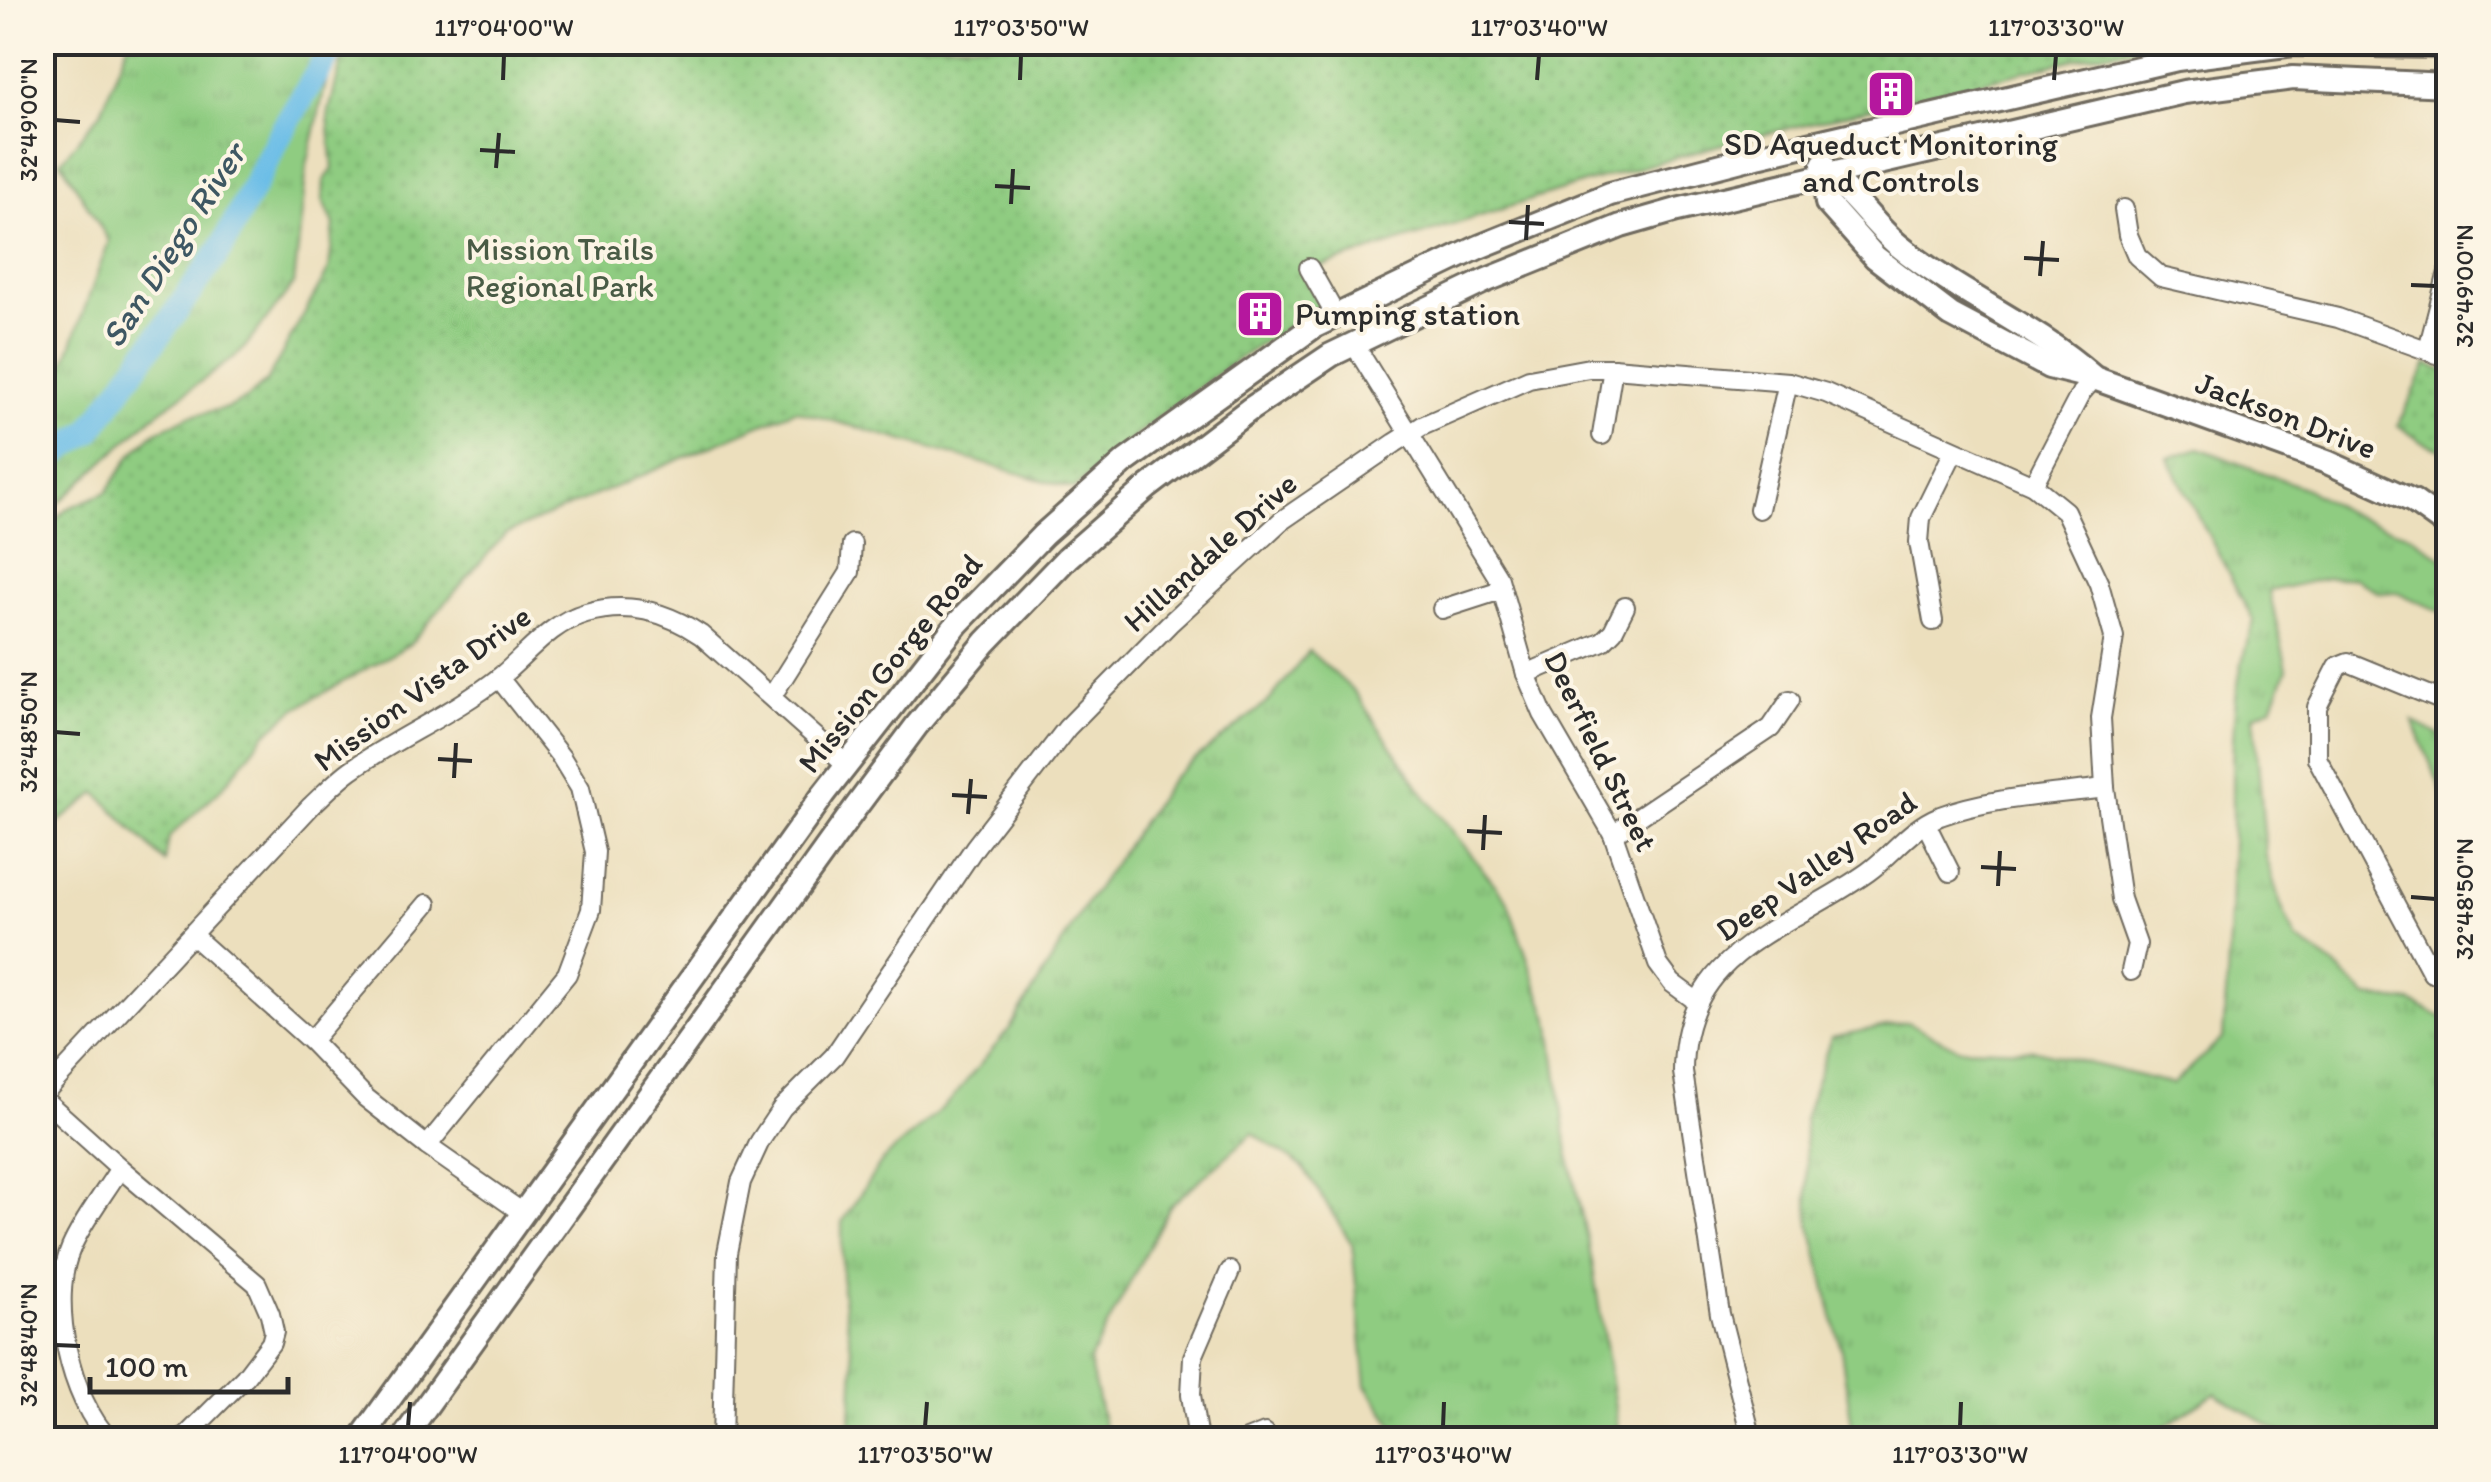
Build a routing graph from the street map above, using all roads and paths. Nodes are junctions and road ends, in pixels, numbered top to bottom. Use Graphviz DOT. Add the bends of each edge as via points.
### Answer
graph roads {
  1 [pos="2448,46"];
  2 [pos="2448,68"];
  3 [pos="2438,84"];
  4 [pos="1815,142"];
  5 [pos="1826,173"];
  6 [pos="2124,210"];
  7 [pos="1309,268"];
  8 [pos="2448,272"];
  9 [pos="1336,316"];
  10 [pos="1354,344"];
  11 [pos="2428,349"];
  12 [pos="2448,358"];
  13 [pos="1613,368"];
  14 [pos="2094,378"];
  15 [pos="1788,382"];
  16 [pos="1602,434"];
  17 [pos="1408,435"];
  18 [pos="1954,450"];
  19 [pos="2032,485"];
  20 [pos="1759,509"];
  21 [pos="2448,526"];
  22 [pos="852,544"];
  23 [pos="1501,590"];
  24 [pos="1625,608"];
  25 [pos="1442,609"];
  26 [pos="1933,621"];
  27 [pos="1526,674"];
  28 [pos="499,678"];
  29 [pos="772,696"];
  30 [pos="1790,700"];
  31 [pos="2448,703"];
  32 [pos="846,764"];
  33 [pos="2105,788"];
  34 [pos="1926,824"];
  35 [pos="1613,834"];
  36 [pos="1950,872"];
  37 [pos="427,904"];
  38 [pos="193,936"];
  39 [pos="2130,971"];
  40 [pos="2432,972"];
  41 [pos="1695,1000"];
  42 [pos="310,1041"];
  43 [pos="42,1096"];
  44 [pos="427,1146"];
  45 [pos="120,1168"];
  46 [pos="523,1213"];
  47 [pos="1230,1271"];
  48 [pos="110,1440"];
  49 [pos="182,1440"];
  50 [pos="360,1440"];
  51 [pos="402,1440"];
  52 [pos="722,1440"];
  53 [pos="1198,1440"];
  54 [pos="1752,1440"];
  1 -- 4 [label="main road, Mission Gorge Road" via="2294,44 2176,59"];
  2 -- 3 [label="main road" via="2437,70"];
  3 -- 5 [label="main road, Mission Gorge Road" via="2293,78 2184,92"];
  4 -- 5 [label="main road, Jackson Drive"];
  4 -- 9 [label="main road, Mission Gorge Road" via="1610,194 1478,247"];
  5 -- 10 [label="main road, Mission Gorge Road" via="1621,226"];
  5 -- 14 [label="main road, Jackson Drive" via="1896,244 2060,348"];
  6 -- 11 [label="street" via="2137,256 2161,277 2338,318"];
  7 -- 9 [label="street"];
  8 -- 11 [label="street"];
  9 -- 32 [label="main road, Mission Gorge Road" via="1126,461 1043,534 956,624"];
  10 -- 17 [label="street, Deerfield Street"];
  10 -- 51 [label="main road, Mission Gorge Road" via="1249,410 1148,487 986,642 856,808"];
  11 -- 12 [label="street"];
  13 -- 15 [label="street, Hillandale Drive"];
  13 -- 16 [label="street"];
  13 -- 17 [label="street, Hillandale Drive" via="1528,379"];
  14 -- 19 [label="street"];
  14 -- 21 [label="main road, Jackson Drive" via="2326,462 2413,501"];
  15 -- 18 [label="street, Hillandale Drive"];
  15 -- 20 [label="street"];
  17 -- 23 [label="street, Deerfield Street"];
  17 -- 52 [label="street, Hillandale Drive" via="1281,521 1067,728 974,847 834,1056 782,1108 741,1182 728,1253"];
  18 -- 19 [label="street, Hillandale Drive"];
  18 -- 26 [label="street" via="1921,518"];
  19 -- 33 [label="street, Hillandale Drive" via="2065,511 2100,584 2114,637 2102,718"];
  22 -- 29 [label="street" via="850,572"];
  23 -- 25 [label="street"];
  23 -- 27 [label="street, Deerfield Street"];
  24 -- 27 [label="street" via="1602,640"];
  27 -- 35 [label="street, Deerfield Street"];
  28 -- 29 [label="street, Mission Vista Drive" via="545,635 582,614 616,607 676,618"];
  28 -- 38 [label="street, Mission Vista Drive" via="350,771"];
  28 -- 44 [label="street" via="580,788 595,852 591,910 566,974"];
  29 -- 32 [label="street, Mission Vista Drive"];
  30 -- 35 [label="street" via="1771,728"];
  31 -- 40 [label="street" via="2348,662 2338,666 2316,711 2317,758"];
  32 -- 46 [label="main road, Mission Gorge Road"];
  33 -- 34 [label="street, Deep Valley Road" via="1978,804"];
  33 -- 39 [label="street, Hillandale Drive" via="2121,900 2137,944"];
  34 -- 36 [label="street"];
  34 -- 41 [label="street, Deep Valley Road" via="1870,870 1732,956"];
  35 -- 41 [label="street, Deerfield Street" via="1658,964"];
  37 -- 42 [label="street"];
  38 -- 42 [label="street"];
  38 -- 43 [label="street, Mission Vista Drive"];
  41 -- 54 [label="street" via="1683,1072 1720,1314"];
  42 -- 44 [label="street" via="366,1098"];
  43 -- 45 [label="street"];
  44 -- 46 [label="street"];
  45 -- 48 [label="street" via="70,1250 61,1292 65,1346 95,1424"];
  45 -- 49 [label="street" via="257,1284 270,1314 271,1342 246,1377"];
  46 -- 50 [label="main road, Mission Gorge Road"];
  47 -- 53 [label="street" via="1193,1357 1190,1396"];
}
